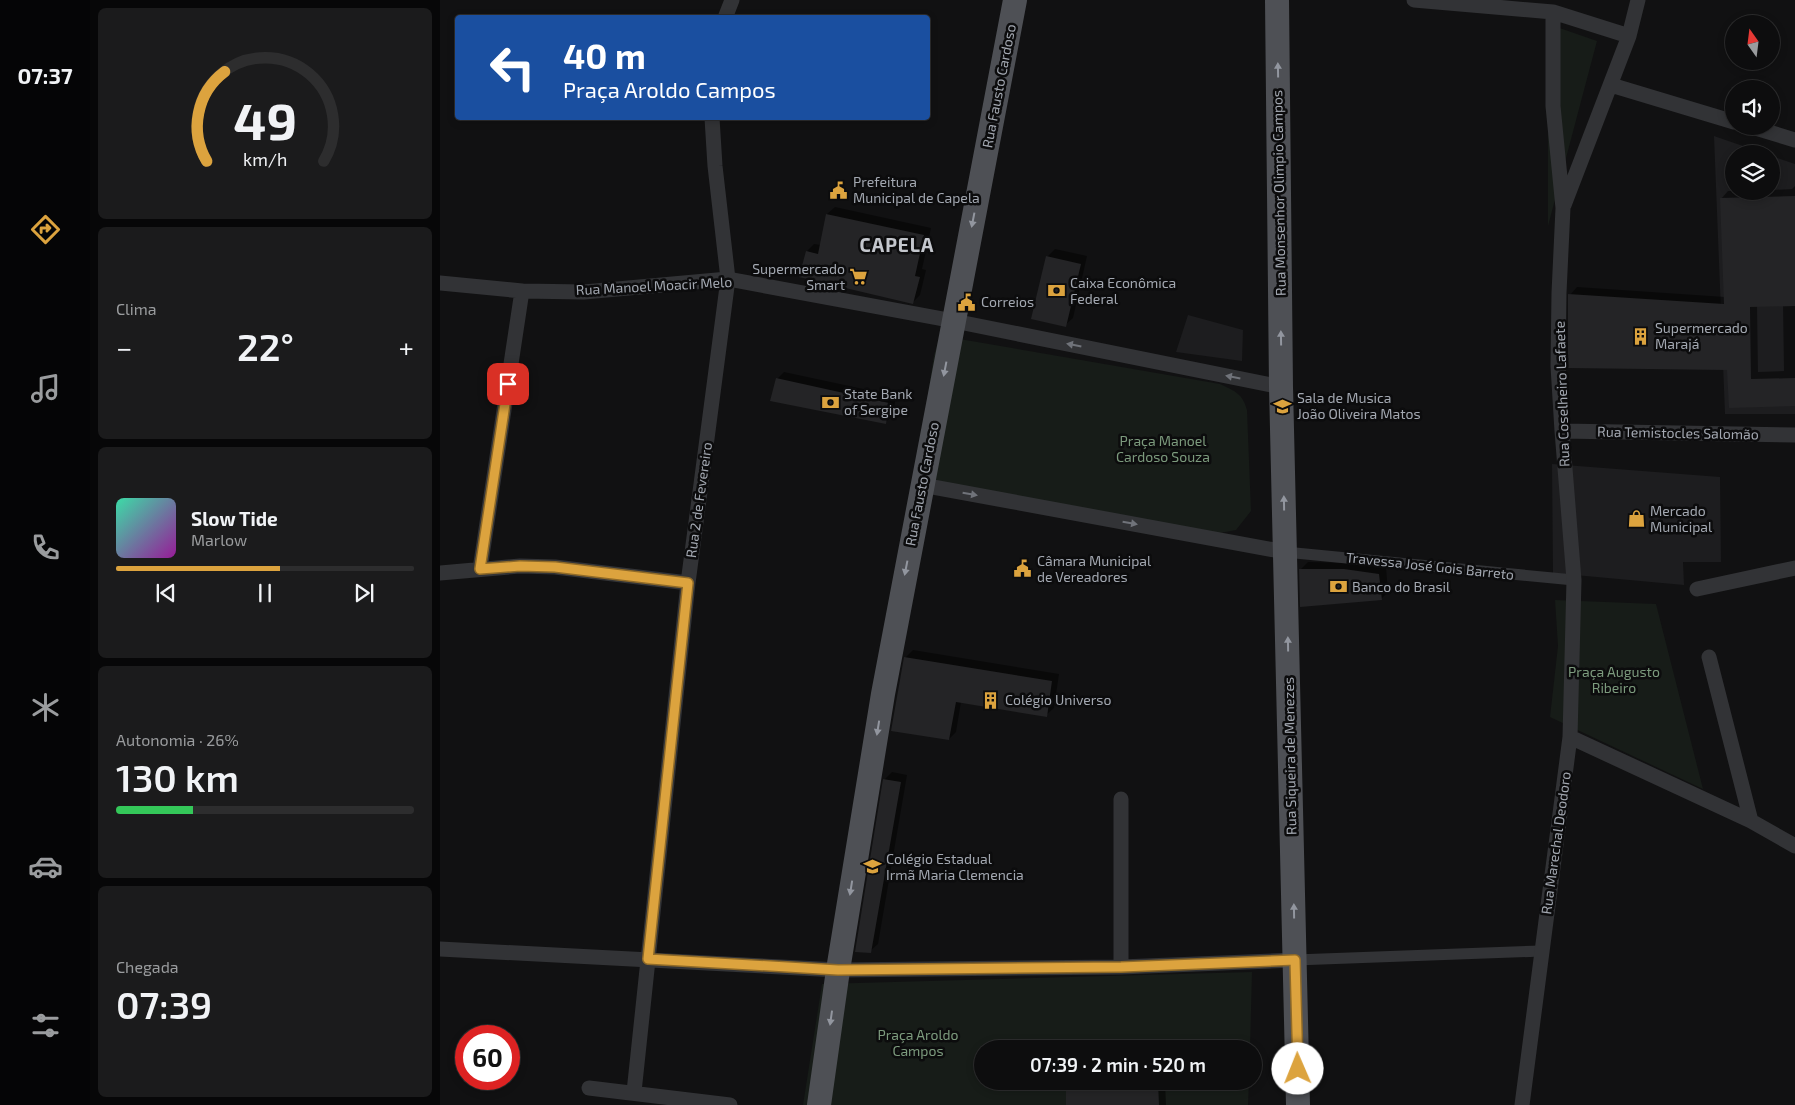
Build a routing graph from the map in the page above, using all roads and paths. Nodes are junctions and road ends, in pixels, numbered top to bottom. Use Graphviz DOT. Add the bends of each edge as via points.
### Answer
graph roads {
  1 [pos="732,0"];
  2 [pos="1015,0"];
  3 [pos="1277,0"];
  4 [pos="1414,0"];
  5 [pos="1638,0"];
  6 [pos="1535,4"];
  7 [pos="1553,12"];
  8 [pos="726,15"];
  9 [pos="1629,36"];
  10 [pos="1611,85"];
  11 [pos="1725,119"];
  12 [pos="712,120"];
  13 [pos="1779,135"];
  14 [pos="1795,140"];
  15 [pos="1563,208"];
  16 [pos="728,280"];
  17 [pos="440,283"];
  18 [pos="522,291"];
  19 [pos="954,321"];
  20 [pos="1281,387"];
  21 [pos="1562,431"];
  22 [pos="1795,436"];
  23 [pos="922,485"];
  24 [pos="1285,552"];
  25 [pos="1795,568"];
  26 [pos="480,569"];
  27 [pos="440,573"];
  28 [pos="1574,580"];
  29 [pos="688,583"];
  30 [pos="1697,589"];
  31 [pos="1709,657"];
  32 [pos="1570,737"];
  33 [pos="1121,799"];
  34 [pos="1751,821"];
  35 [pos="1795,846"];
  36 [pos="440,949"];
  37 [pos="1541,952"];
  38 [pos="648,959"];
  39 [pos="1295,960"];
  40 [pos="1121,967"];
  41 [pos="838,970"];
  42 [pos="589,1088"];
  43 [pos="634,1092"];
  44 [pos="730,1105"];
  45 [pos="819,1105"];
  46 [pos="1298,1105"];
  47 [pos="1522,1105"];
  1 -- 8 [label="street"];
  2 -- 19 [label="main road, Rua Fausto Cardoso, one-way"];
  20 -- 3 [label="main road, Rua Monsenhor Olimpio Campos, one-way"];
  4 -- 6 [label="street"];
  5 -- 9 [label="street"];
  6 -- 7 [label="street"];
  7 -- 9 [label="street"];
  7 -- 15 [label="street" via="1553,106"];
  9 -- 10 [label="street"];
  10 -- 11 [label="street"];
  10 -- 15 [label="street"];
  12 -- 16 [label="street, Rua 2 de Fevereiro"];
  13 -- 14 [label="street"];
  15 -- 21 [label="street, Rua Coselheiro Lafaete" via="1558,357"];
  16 -- 18 [label="street, Rua Manoel Moacir Melo" via="584,292"];
  16 -- 19 [label="street, Rua Manoel Moacir Melo"];
  16 -- 29 [label="street, Rua 2 de Fevereiro"];
  17 -- 18 [label="street, Rua Manoel Moacir Melo"];
  18 -- 26 [label="street"];
  20 -- 19 [label="street, one-way"];
  19 -- 23 [label="main road, Rua Fausto Cardoso, one-way"];
  24 -- 20 [label="main road, one-way"];
  21 -- 22 [label="street, Rua Temistocles Salomão"];
  21 -- 28 [label="street, Rua Coselheiro Lafaete"];
  23 -- 24 [label="street, one-way"];
  23 -- 41 [label="main road, Rua Fausto Cardoso, one-way" via="883,694"];
  24 -- 28 [label="street, Travessa José Gois Barreto"];
  39 -- 24 [label="main road, Rua Siqueira de Menezes, one-way"];
  25 -- 30 [label="street"];
  26 -- 27 [label="street"];
  26 -- 29 [label="street" via="555,567"];
  28 -- 32 [label="street, Rua Marechal Deodoro"];
  29 -- 38 [label="street, Rua 2 de Fevereiro"];
  31 -- 34 [label="street"];
  32 -- 34 [label="street"];
  32 -- 37 [label="street, Rua Marechal Deodoro"];
  33 -- 40 [label="street"];
  34 -- 35 [label="street"];
  36 -- 38 [label="street"];
  37 -- 39 [label="street"];
  37 -- 47 [label="street, Rua Marechal Deodoro"];
  38 -- 41 [label="street"];
  38 -- 43 [label="street, Rua 2 de Fevereiro"];
  39 -- 40 [label="street"];
  39 -- 46 [label="main road"];
  40 -- 41 [label="street"];
  41 -- 45 [label="main road, one-way"];
  42 -- 43 [label="street"];
  43 -- 44 [label="street"];
}
